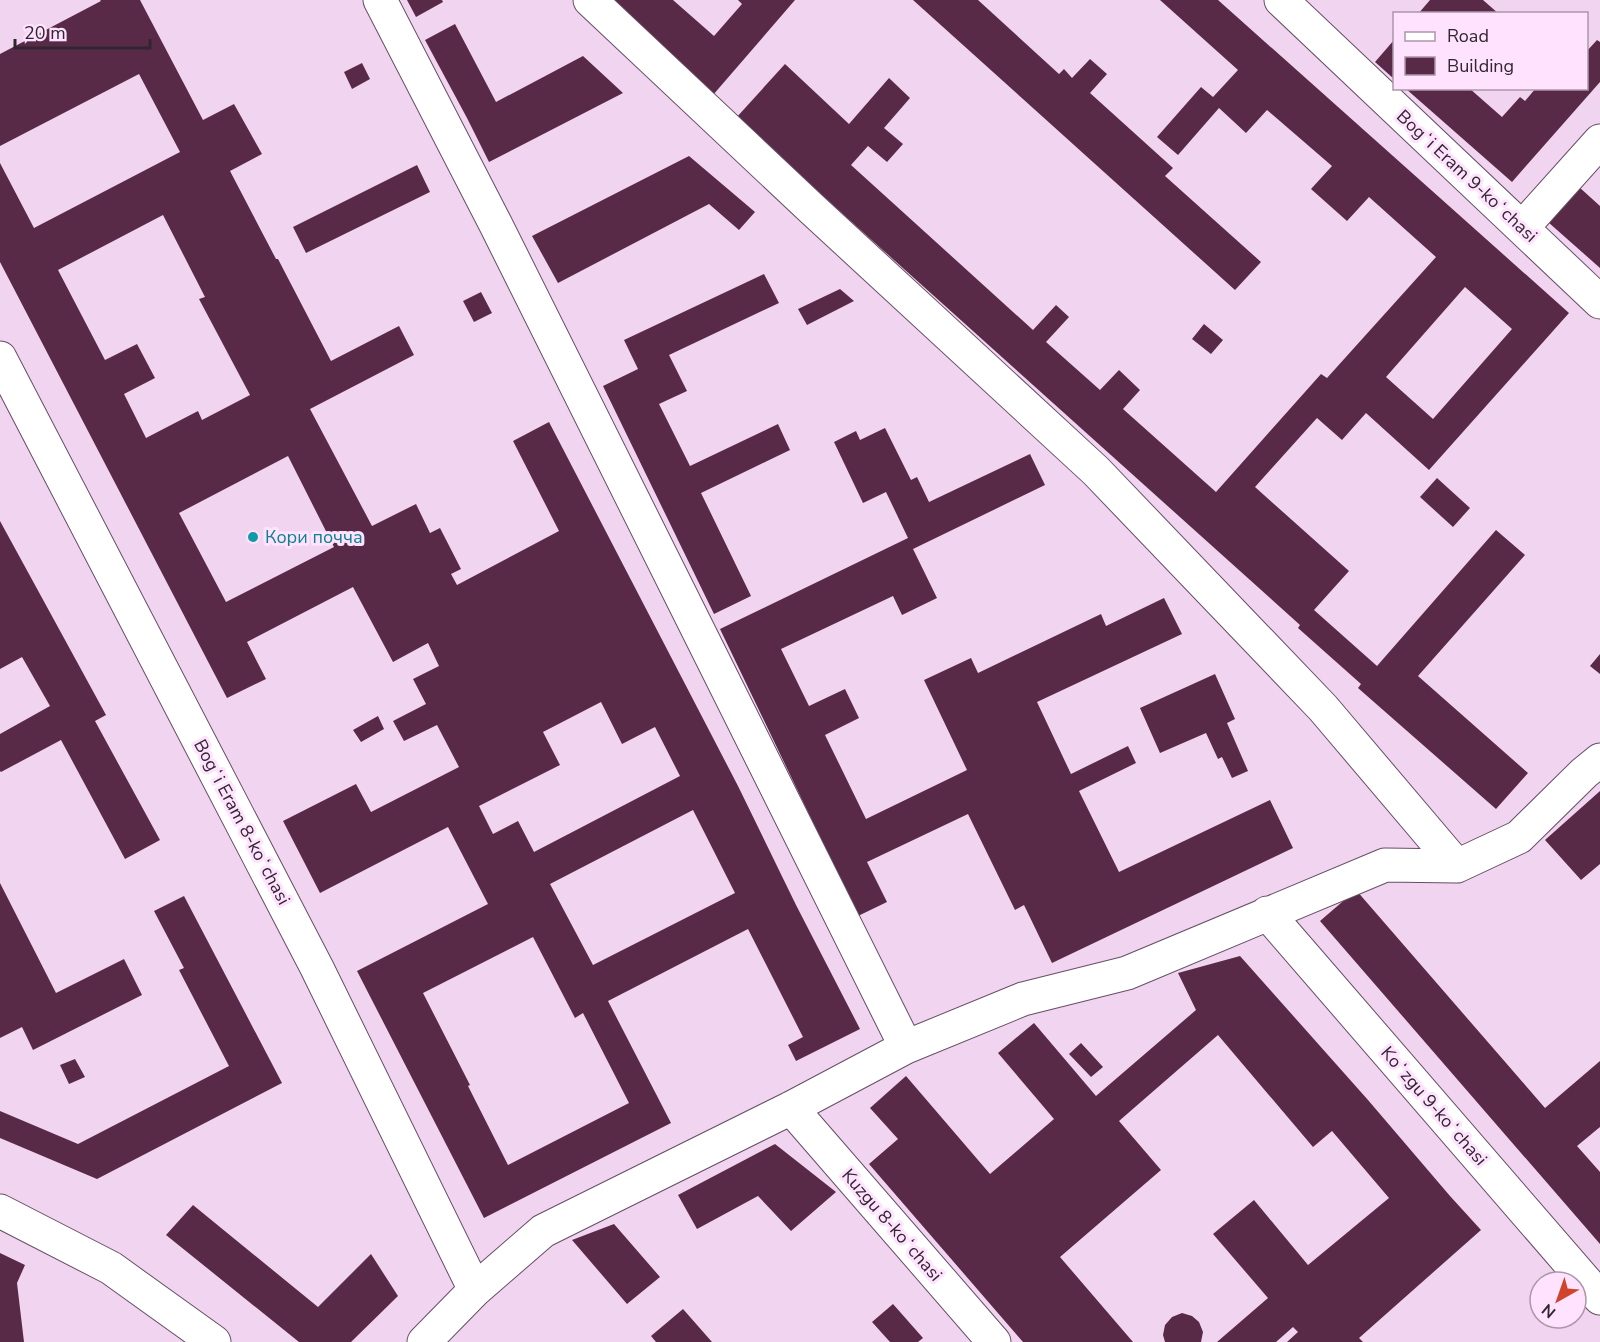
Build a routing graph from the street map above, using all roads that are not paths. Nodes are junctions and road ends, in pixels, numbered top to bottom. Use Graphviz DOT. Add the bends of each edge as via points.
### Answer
graph roads {
  1 [pos="380,0"];
  2 [pos="590,0"];
  3 [pos="1281,0"];
  4 [pos="1600,141"];
  5 [pos="1522,228"];
  6 [pos="1600,302"];
  7 [pos="0,358"];
  8 [pos="1600,760"];
  9 [pos="1457,866"];
  10 [pos="1267,914"];
  11 [pos="906,1047"];
  12 [pos="791,1108"];
  13 [pos="0,1211"];
  14 [pos="475,1290"];
  15 [pos="1600,1298"];
  16 [pos="214,1342"];
  17 [pos="424,1342"];
  18 [pos="994,1342"];
  1 -- 11 [label="street"];
  2 -- 9 [label="street" via="1096,471 1323,708"];
  3 -- 5 [label="street, Bogʻi Eram 9-koʻchasi"];
  4 -- 5 [label="street"];
  5 -- 6 [label="street, Bogʻi Eram 9-koʻchasi"];
  7 -- 14 [label="street, Bogʻi Eram 8-koʻchasi" via="317,968"];
  8 -- 9 [label="street" via="1519,837"];
  9 -- 10 [label="street" via="1385,865"];
  10 -- 11 [label="street" via="1127,973 1023,999"];
  10 -- 15 [label="street, Koʻzgu 9-koʻchasi"];
  11 -- 12 [label="street"];
  12 -- 14 [label="street" via="543,1231"];
  12 -- 18 [label="street, Kuzgu 8-koʻchasi"];
  13 -- 16 [label="street" via="111,1268"];
  14 -- 17 [label="street"];
}
